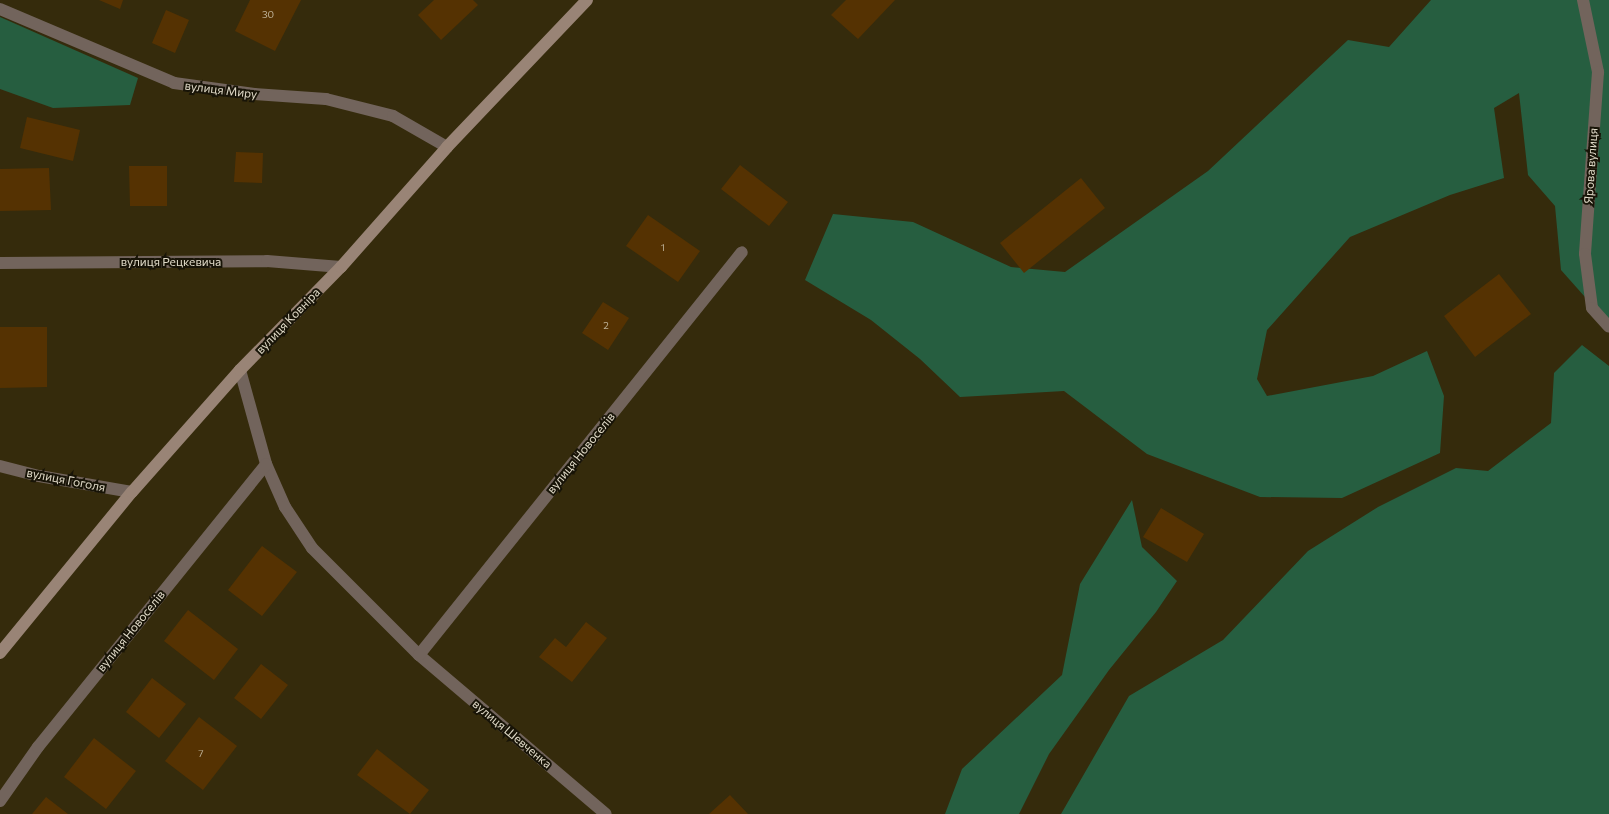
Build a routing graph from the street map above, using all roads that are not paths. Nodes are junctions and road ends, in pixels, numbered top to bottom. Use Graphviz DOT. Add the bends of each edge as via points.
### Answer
graph roads {
  1 [pos="587,0"];
  2 [pos="1583,0"];
  3 [pos="0,9"];
  4 [pos="447,147"];
  5 [pos="742,252"];
  6 [pos="0,263"];
  7 [pos="341,267"];
  8 [pos="1609,327"];
  9 [pos="240,370"];
  10 [pos="266,464"];
  11 [pos="0,466"];
  12 [pos="132,492"];
  13 [pos="0,653"];
  14 [pos="419,655"];
  15 [pos="0,801"];
  16 [pos="606,814"];
  1 -- 4 [label="street, вулиця Ковніра"];
  2 -- 8 [label="street, Ярова вулиця" via="1598,72 1584,254 1592,308"];
  3 -- 4 [label="street, вулиця Миру" via="174,83 254,94 326,99 392,116"];
  4 -- 7 [label="street, вулиця Ковніра"];
  5 -- 14 [label="street, вулиця Новоселів"];
  6 -- 7 [label="street, вулиця Рецкевича" via="267,261"];
  7 -- 9 [label="street, вулиця Ковніра"];
  9 -- 10 [label="street, вулиця Шевченка"];
  9 -- 12 [label="street, вулиця Ковніра"];
  10 -- 14 [label="street, вулиця Шевченка" via="285,507 312,548"];
  10 -- 15 [label="street, вулиця Новоселів" via="38,747"];
  11 -- 12 [label="street, вулиця Гоголя"];
  12 -- 13 [label="street, вулиця Ковніра"];
  14 -- 16 [label="street, вулиця Шевченка"];
}
